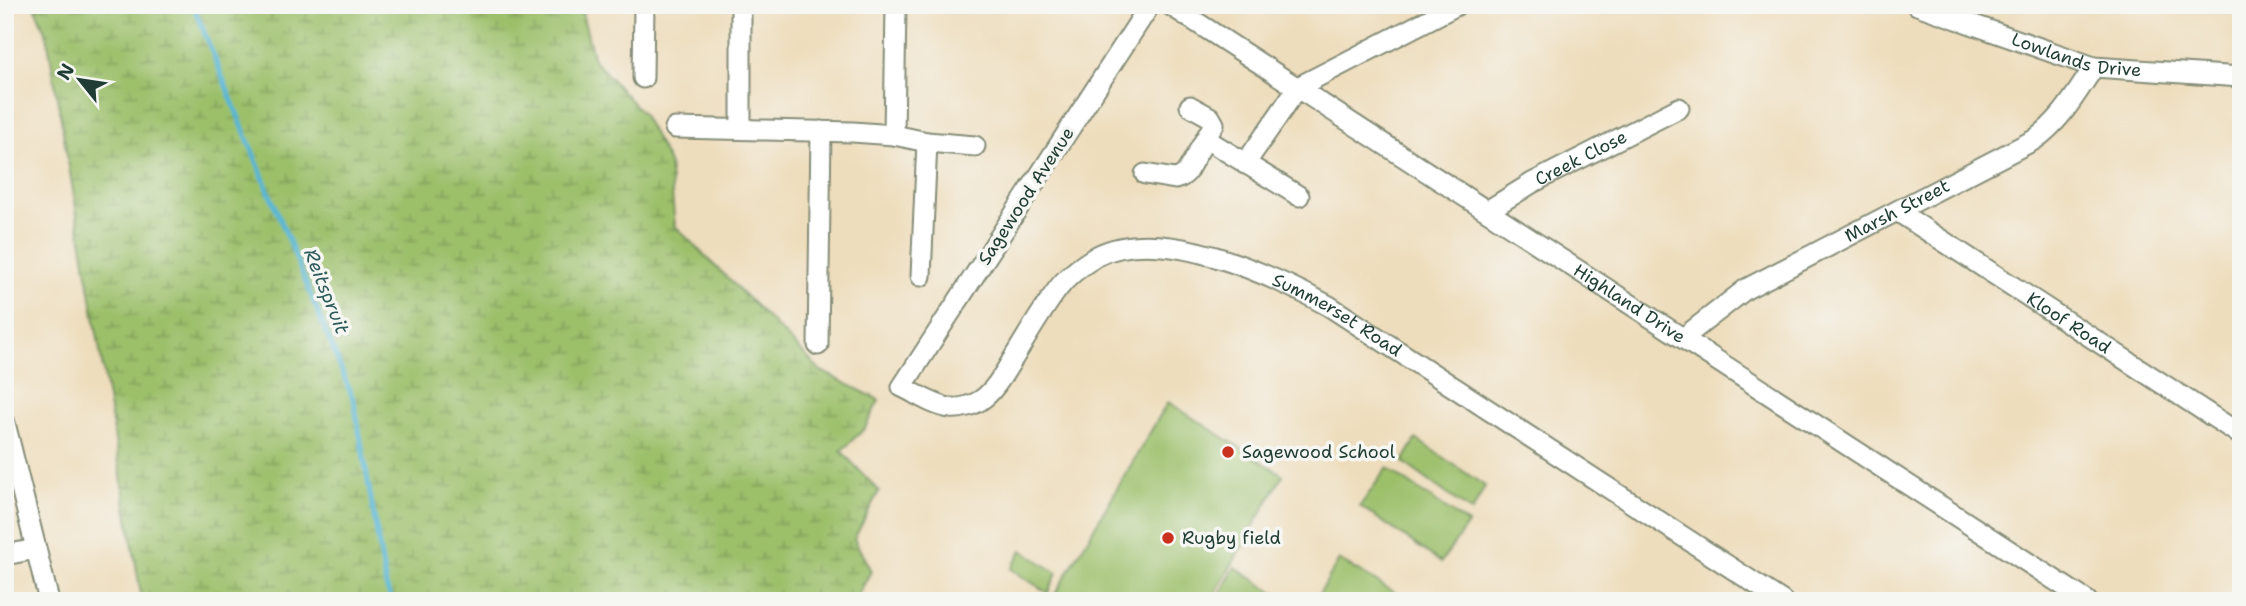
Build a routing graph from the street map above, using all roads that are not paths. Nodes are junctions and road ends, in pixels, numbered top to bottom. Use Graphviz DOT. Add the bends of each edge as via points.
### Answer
graph roads {
  1 [pos="644,5"];
  2 [pos="741,5"];
  3 [pos="896,5"];
  4 [pos="1170,5"];
  5 [pos="1457,5"];
  6 [pos="1917,5"];
  7 [pos="1146,7"];
  8 [pos="2094,67"];
  9 [pos="2241,77"];
  10 [pos="643,78"];
  11 [pos="1298,87"];
  12 [pos="1190,106"];
  13 [pos="1679,108"];
  14 [pos="675,128"];
  15 [pos="741,128"];
  16 [pos="821,131"];
  17 [pos="894,135"];
  18 [pos="1206,139"];
  19 [pos="927,142"];
  20 [pos="975,146"];
  21 [pos="1245,164"];
  22 [pos="1145,174"];
  23 [pos="1299,196"];
  24 [pos="1487,211"];
  25 [pos="1897,211"];
  26 [pos="921,276"];
  27 [pos="1684,338"];
  28 [pos="818,345"];
  29 [pos="902,387"];
  30 [pos="2241,435"];
  31 [pos="7,436"];
  32 [pos="36,549"];
  33 [pos="5,555"];
  34 [pos="49,601"];
  35 [pos="1782,601"];
  36 [pos="2087,601"];
  1 -- 10 [label="street"];
  2 -- 15 [label="street"];
  3 -- 17 [label="street"];
  4 -- 7 [label="street, Highland Drive"];
  4 -- 11 [label="street, Highland Drive"];
  5 -- 11 [label="street"];
  6 -- 8 [label="street, Lowlands Drive"];
  7 -- 29 [label="street, Sagewood Avenue"];
  8 -- 9 [label="street, Lowlands Drive"];
  8 -- 25 [label="street, Marsh Street" via="2050,129"];
  11 -- 21 [label="street"];
  11 -- 24 [label="street, Highland Drive"];
  12 -- 18 [label="street" via="1213,121"];
  13 -- 24 [label="street, Creek Close"];
  14 -- 15 [label="street"];
  15 -- 16 [label="street"];
  16 -- 17 [label="street"];
  16 -- 28 [label="street"];
  17 -- 19 [label="street"];
  18 -- 21 [label="street"];
  18 -- 22 [label="street" via="1181,177"];
  19 -- 20 [label="street"];
  19 -- 26 [label="street"];
  21 -- 23 [label="street"];
  24 -- 27 [label="street, Highland Drive"];
  25 -- 27 [label="street, Marsh Street" via="1746,289"];
  25 -- 30 [label="street, Kloof Road"];
  27 -- 36 [label="street, Highland Drive"];
  29 -- 35 [label="street, Summerset Road" via="953,408 981,400 1075,270 1100,255 1133,247 1165,245 1189,250 1266,276 1329,306"];
  31 -- 32 [label="street"];
  32 -- 33 [label="street"];
  32 -- 34 [label="street"];
}
